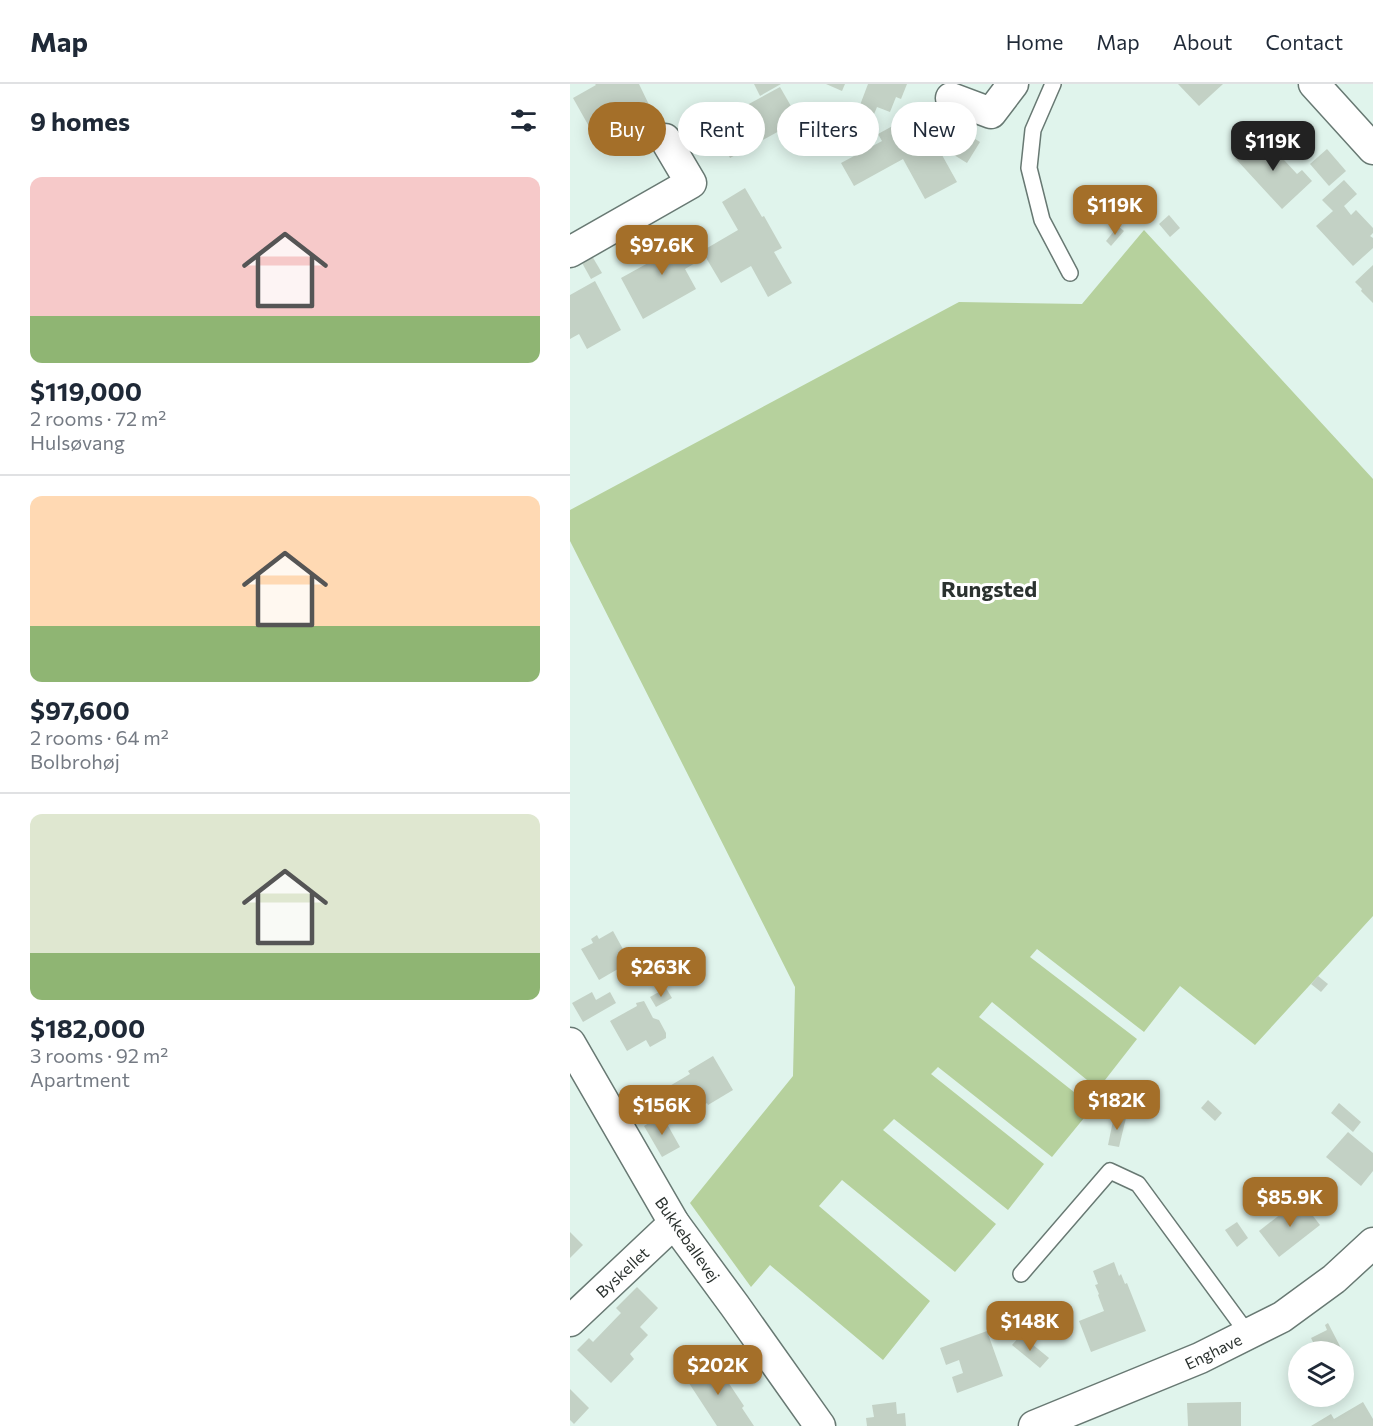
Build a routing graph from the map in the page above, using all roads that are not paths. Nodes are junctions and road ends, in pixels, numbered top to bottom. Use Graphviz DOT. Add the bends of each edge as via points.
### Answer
graph roads {
  1 [pos="1013,84"];
  2 [pos="1053,84"];
  3 [pos="1314,84"];
  4 [pos="951,98"];
  5 [pos="666,139"];
  6 [pos="1373,149"];
  7 [pos="570,252"];
  8 [pos="1070,273"];
  9 [pos="570,1043"];
  10 [pos="674,1223"];
  11 [pos="1373,1243"];
  12 [pos="1021,1274"];
  13 [pos="570,1321"];
  14 [pos="1248,1334"];
  15 [pos="820,1426"];
  16 [pos="1034,1426"];
  1 -- 4 [label="street" via="991,113"];
  2 -- 8 [label="lane" via="1033,130 1029,168 1042,220"];
  3 -- 6 [label="street"];
  5 -- 7 [label="street" via="691,183"];
  9 -- 10 [label="street, Bukkeballevej"];
  10 -- 13 [label="street, Byskellet"];
  10 -- 15 [label="street, Bukkeballevej"];
  11 -- 14 [label="street, Enghave" via="1292,1310"];
  12 -- 14 [label="lane" via="1110,1171 1138,1184"];
  14 -- 16 [label="street, Enghave" via="1200,1359"];
}
